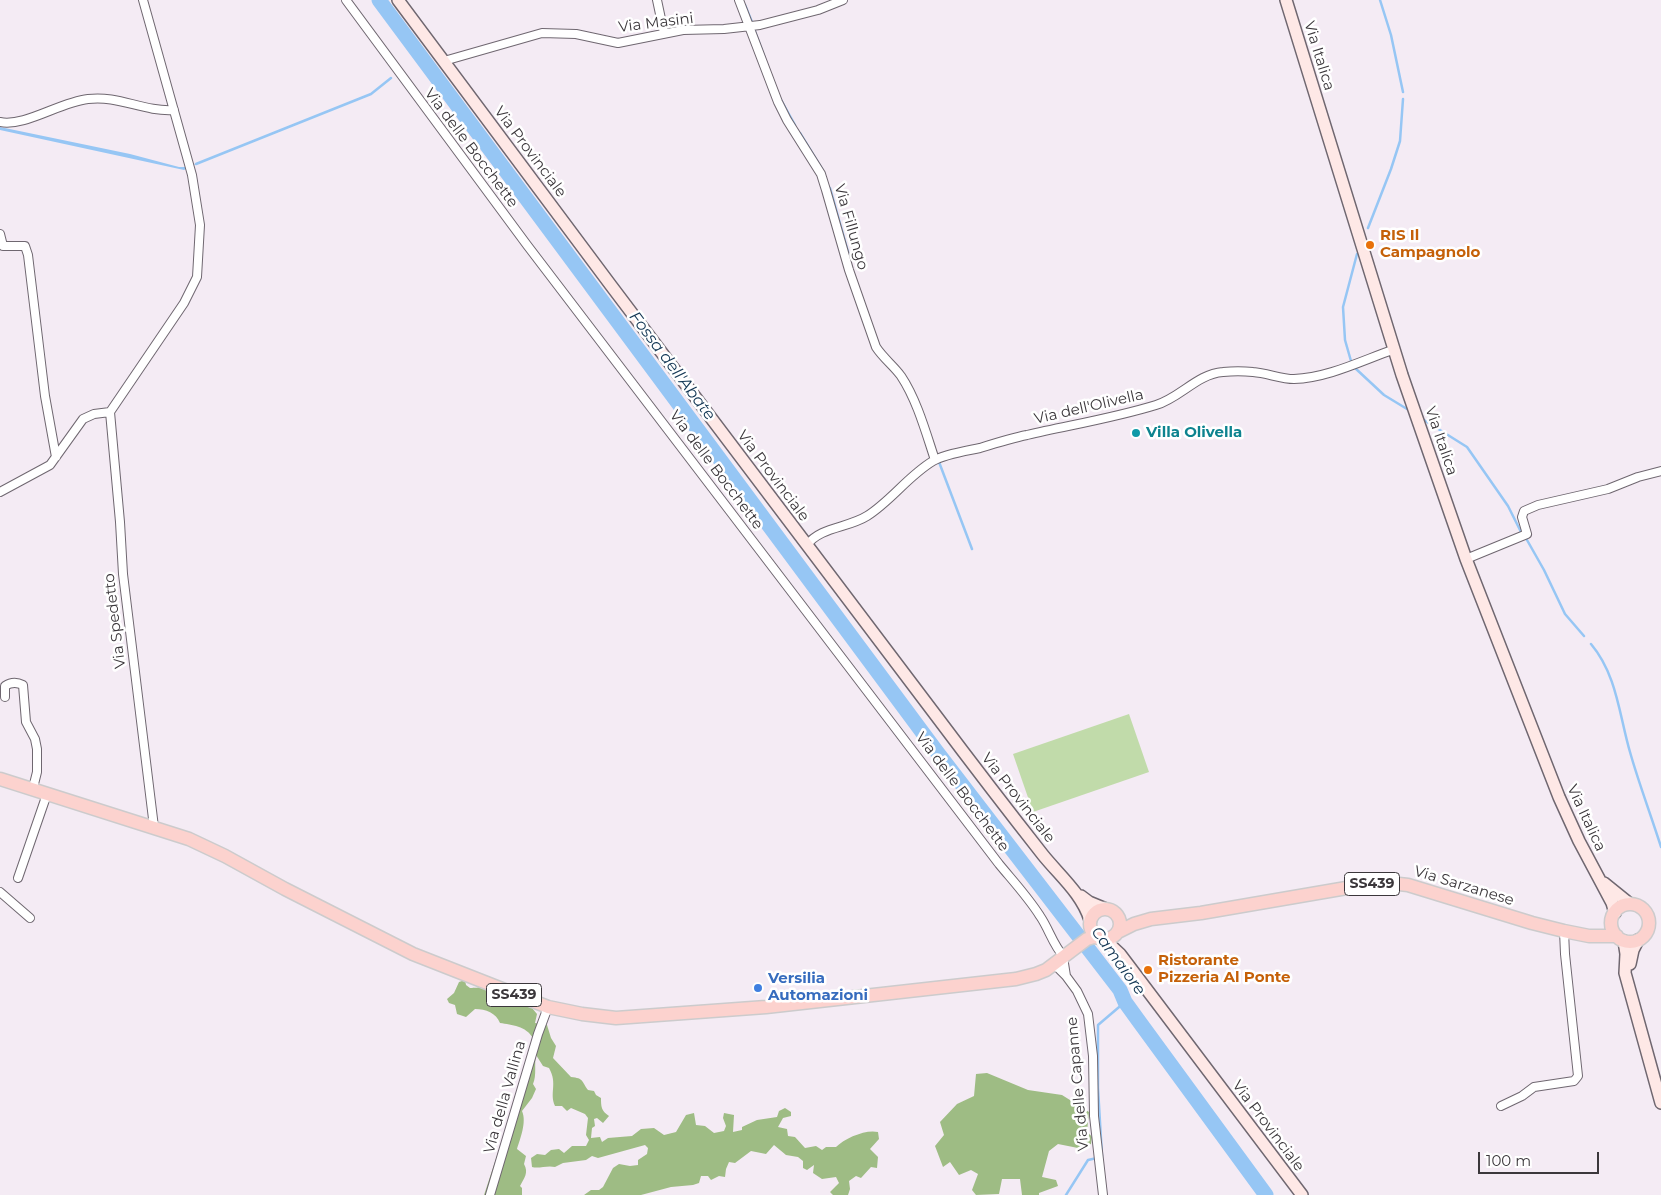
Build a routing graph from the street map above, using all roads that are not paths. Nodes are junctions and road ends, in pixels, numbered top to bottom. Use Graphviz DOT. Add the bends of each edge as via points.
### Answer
graph roads {
  1 [pos="143,0"];
  2 [pos="346,0"];
  3 [pos="398,0"];
  4 [pos="657,0"];
  5 [pos="739,0"];
  6 [pos="843,0"];
  7 [pos="1286,0"];
  8 [pos="748,26"];
  9 [pos="664,33"];
  10 [pos="444,61"];
  11 [pos="174,110"];
  12 [pos="0,122"];
  13 [pos="0,234"];
  14 [pos="1395,349"];
  15 [pos="110,412"];
  16 [pos="56,457"];
  17 [pos="935,460"];
  18 [pos="1661,471"];
  19 [pos="0,492"];
  20 [pos="807,545"];
  21 [pos="1466,560"];
  22 [pos="5,697"];
  23 [pos="0,779"];
  24 [pos="33,788"];
  25 [pos="47,794"];
  26 [pos="154,827"];
  27 [pos="18,878"];
  28 [pos="1600,880"];
  29 [pos="0,892"];
  30 [pos="1076,892"];
  31 [pos="1630,904"];
  32 [pos="1111,910"];
  33 [pos="1646,912"];
  34 [pos="1613,915"];
  35 [pos="1661,916"];
  36 [pos="30,918"];
  37 [pos="1151,919"];
  38 [pos="1661,925"];
  39 [pos="1648,930"];
  40 [pos="1564,931"];
  41 [pos="1094,933"];
  42 [pos="1117,933"];
  43 [pos="1589,936"];
  44 [pos="1620,938"];
  45 [pos="1638,940"];
  46 [pos="1120,954"];
  47 [pos="1061,958"];
  48 [pos="1632,996"];
  49 [pos="548,1008"];
  50 [pos="1661,1103"];
  51 [pos="1501,1106"];
  52 [pos="490,1195"];
  53 [pos="1103,1195"];
  54 [pos="1302,1195"];
  1 -- 11 [label="street"];
  2 -- 47 [label="street, Via delle Bocchette" via="533,253 1028,900 1042,919"];
  3 -- 10 [label="main road, Via Provinciale"];
  4 -- 9 [label="street"];
  5 -- 8 [label="street, Via Fillungo"];
  6 -- 8 [label="street, Via Masini" via="783,20"];
  7 -- 14 [label="main road, Via Italica"];
  8 -- 9 [label="street, Via Masini"];
  8 -- 17 [label="street, Via Fillungo" via="787,120 820,174 876,347 901,375"];
  9 -- 10 [label="street, Via Masini" via="618,43 576,34 542,33"];
  10 -- 20 [label="main road, Via Provinciale"];
  11 -- 12 [label="street" via="148,109 123,100 92,98 58,106 17,123"];
  11 -- 15 [label="street" via="192,175 200,225 197,277 184,302"];
  13 -- 16 [label="street" via="3,246 25,246"];
  14 -- 17 [label="street, Via dell'Olivella" via="1306,378 1291,379 1252,371 1211,374 1159,404"];
  14 -- 21 [label="main road, Via Italica"];
  15 -- 16 [label="street" via="83,418"];
  15 -- 26 [label="street, Via Spedetto" via="122,574"];
  16 -- 19 [label="street" via="43,470"];
  17 -- 20 [label="street, Via dell'Olivella" via="915,473 888,501 866,517 818,534"];
  18 -- 21 [label="street" via="1524,511 1524,536"];
  20 -- 30 [label="main road, Via Provinciale" via="960,748"];
  21 -- 28 [label="main road, Via Italica" via="1559,797"];
  22 -- 24 [label="street" via="5,686 9,683 23,685 26,722 37,749"];
  23 -- 24 [label="main road, SS439"];
  24 -- 25 [label="main road, SS439"];
  25 -- 26 [label="main road, SS439"];
  25 -- 27 [label="street"];
  26 -- 49 [label="main road, SS439" via="225,856 413,954"];
  28 -- 31 [label="main road, Via Italica"];
  28 -- 34 [label="main road, Via Italica" via="1612,903"];
  29 -- 36 [label="street"];
  30 -- 32 [label="main road, Via Provinciale" via="1089,902"];
  30 -- 41 [label="main road, Via Provinciale"];
  31 -- 33 [label="main road"];
  31 -- 34 [label="main road" via="1621,906"];
  32 -- 37 [label="main road, Via Sarzanese"];
  32 -- 41 [label="main road" via="1094,913"];
  32 -- 42 [label="main road" via="1120,920"];
  33 -- 35 [label="main road"];
  33 -- 39 [label="main road"];
  34 -- 43 [label="main road" via="1604,928"];
  34 -- 44 [label="main road" via="1612,928"];
  37 -- 40 [label="main road, Via Sarzanese / SS439" via="1390,883 1414,886"];
  37 -- 42 [label="main road, Via Sarzanese / SS439"];
  38 -- 39 [label="main road"];
  39 -- 45 [label="main road"];
  40 -- 43 [label="main road, Via Sarzanese / SS439"];
  40 -- 51 [label="street" via="1578,1076 1574,1081 1534,1087"];
  41 -- 42 [label="main road" via="1111,938"];
  41 -- 46 [label="main road, Via Provinciale"];
  41 -- 47 [label="main road, SS439"];
  42 -- 46 [label="main road, Via Provinciale"];
  43 -- 44 [label="main road, SS439"];
  44 -- 45 [label="main road, SS439" via="1631,942"];
  44 -- 48 [label="main road" via="1626,954 1625,973"];
  45 -- 48 [label="main road" via="1630,966"];
  46 -- 54 [label="main road, Via Provinciale"];
  47 -- 49 [label="main road, SS439" via="1043,972 1026,977 766,1007 616,1018"];
  47 -- 53 [label="street, Via delle Capanne" via="1066,976 1088,1014"];
  48 -- 50 [label="main road"];
  49 -- 52 [label="street, Via della Vallina"];
}
